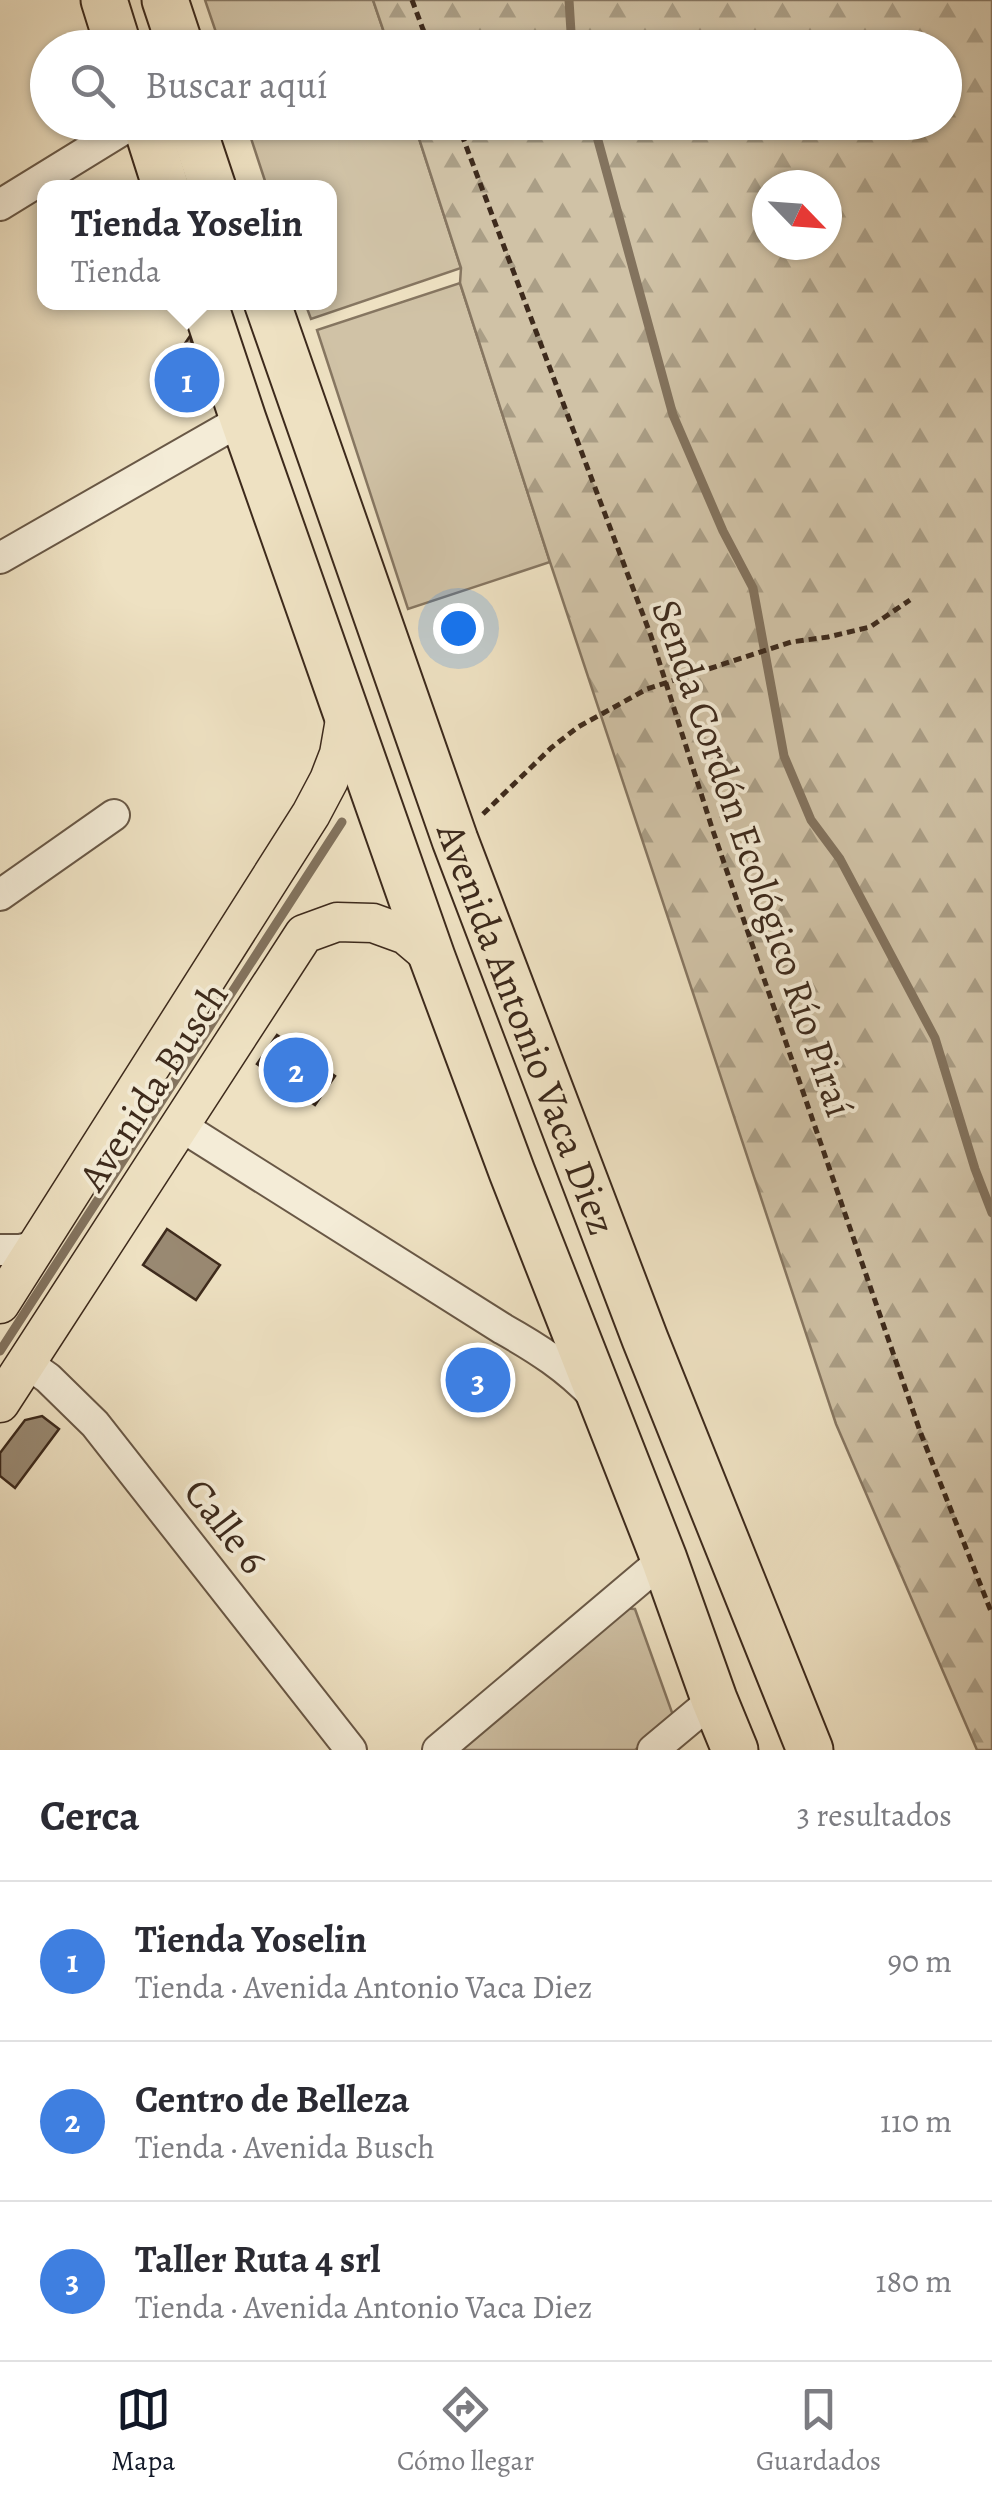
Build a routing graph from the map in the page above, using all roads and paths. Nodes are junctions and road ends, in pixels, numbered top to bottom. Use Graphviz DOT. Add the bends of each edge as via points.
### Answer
graph roads {
  1 [pos="104,0"];
  2 [pos="165,0"];
  3 [pos="412,0"];
  4 [pos="114,30"];
  5 [pos="175,30"];
  6 [pos="423,30"];
  7 [pos="107,140"];
  8 [pos="150,140"];
  9 [pos="197,140"];
  10 [pos="212,140"];
  11 [pos="464,140"];
  12 [pos="41,180"];
  13 [pos="163,180"];
  14 [pos="210,180"];
  15 [pos="225,180"];
  16 [pos="37,182"];
  17 [pos="0,205"];
  18 [pos="207,310"];
  19 [pos="269,310"];
  20 [pos="243,419"];
  21 [pos="0,558"];
  22 [pos="910,600"];
  23 [pos="666,683"];
  24 [pos="346,714"];
  25 [pos="114,815"];
  26 [pos="455,840"];
  27 [pos="0,895"];
  28 [pos="432,958"];
  29 [pos="181,1126"];
  30 [pos="512,1172"];
  31 [pos="18,1248"];
  32 [pos="0,1304"];
  33 [pos="567,1309"];
  34 [pos="503,1329"];
  35 [pos="644,1339"];
  36 [pos="12,1362"];
  37 [pos="0,1403"];
  38 [pos="606,1410"];
  39 [pos="664,1559"];
  40 [pos="992,1614"];
  41 [pos="714,1699"];
  42 [pos="351,1750"];
  43 [pos="438,1750"];
  44 [pos="653,1750"];
  45 [pos="735,1750"];
  46 [pos="810,1750"];
  1 -- 4 [label="highway"];
  2 -- 5 [label="highway"];
  3 -- 6 [label="path"];
  7 -- 12 [label="street"];
  8 -- 13 [label="highway"];
  9 -- 14 [label="highway"];
  10 -- 15 [label="highway"];
  11 -- 23 [label="path, Senda Cordón Ecológico Río Piraí"];
  16 -- 17 [label="street"];
  18 -- 20 [label="highway, Avenida Antonio Vaca Diez"];
  19 -- 26 [label="highway, Avenida Antonio Vaca Diez"];
  20 -- 21 [label="street"];
  20 -- 24 [label="highway, Avenida Antonio Vaca Diez"];
  22 -- 23 [label="path" via="870,627 791,642"];
  23 -- 26 [label="path" via="578,727"];
  23 -- 40 [label="path, Senda Cordón Ecológico Río Piraí" via="921,1434"];
  24 -- 28 [label="highway, Avenida Antonio Vaca Diez"];
  24 -- 31 [label="main road, Avenida Busch" via="339,754 311,814"];
  25 -- 27 [label="street"];
  26 -- 35 [label="highway, Avenida Antonio Vaca Diez"];
  28 -- 29 [label="main road, Avenida Busch" via="406,935 373,923 338,922 304,934"];
  28 -- 30 [label="highway, Avenida Antonio Vaca Diez"];
  29 -- 34 [label="street"];
  29 -- 36 [label="main road, Avenida Busch"];
  30 -- 33 [label="highway, Avenida Antonio Vaca Diez"];
  30 -- 35 [label="highway" via="536,1202 594,1343 616,1356"];
  31 -- 32 [label="main road, Avenida Busch"];
  33 -- 34 [label="street" via="540,1334"];
  33 -- 38 [label="highway, Avenida Antonio Vaca Diez"];
  34 -- 38 [label="street" via="559,1364"];
  35 -- 46 [label="highway, Avenida Antonio Vaca Diez"];
  36 -- 37 [label="main road, Avenida Busch"];
  36 -- 42 [label="street, Calle 6" via="48,1378 95,1424"];
  38 -- 39 [label="highway, Avenida Antonio Vaca Diez"];
  39 -- 41 [label="highway, Avenida Antonio Vaca Diez"];
  39 -- 43 [label="street"];
  41 -- 44 [label="street"];
  41 -- 45 [label="highway, Avenida Antonio Vaca Diez"];
}
